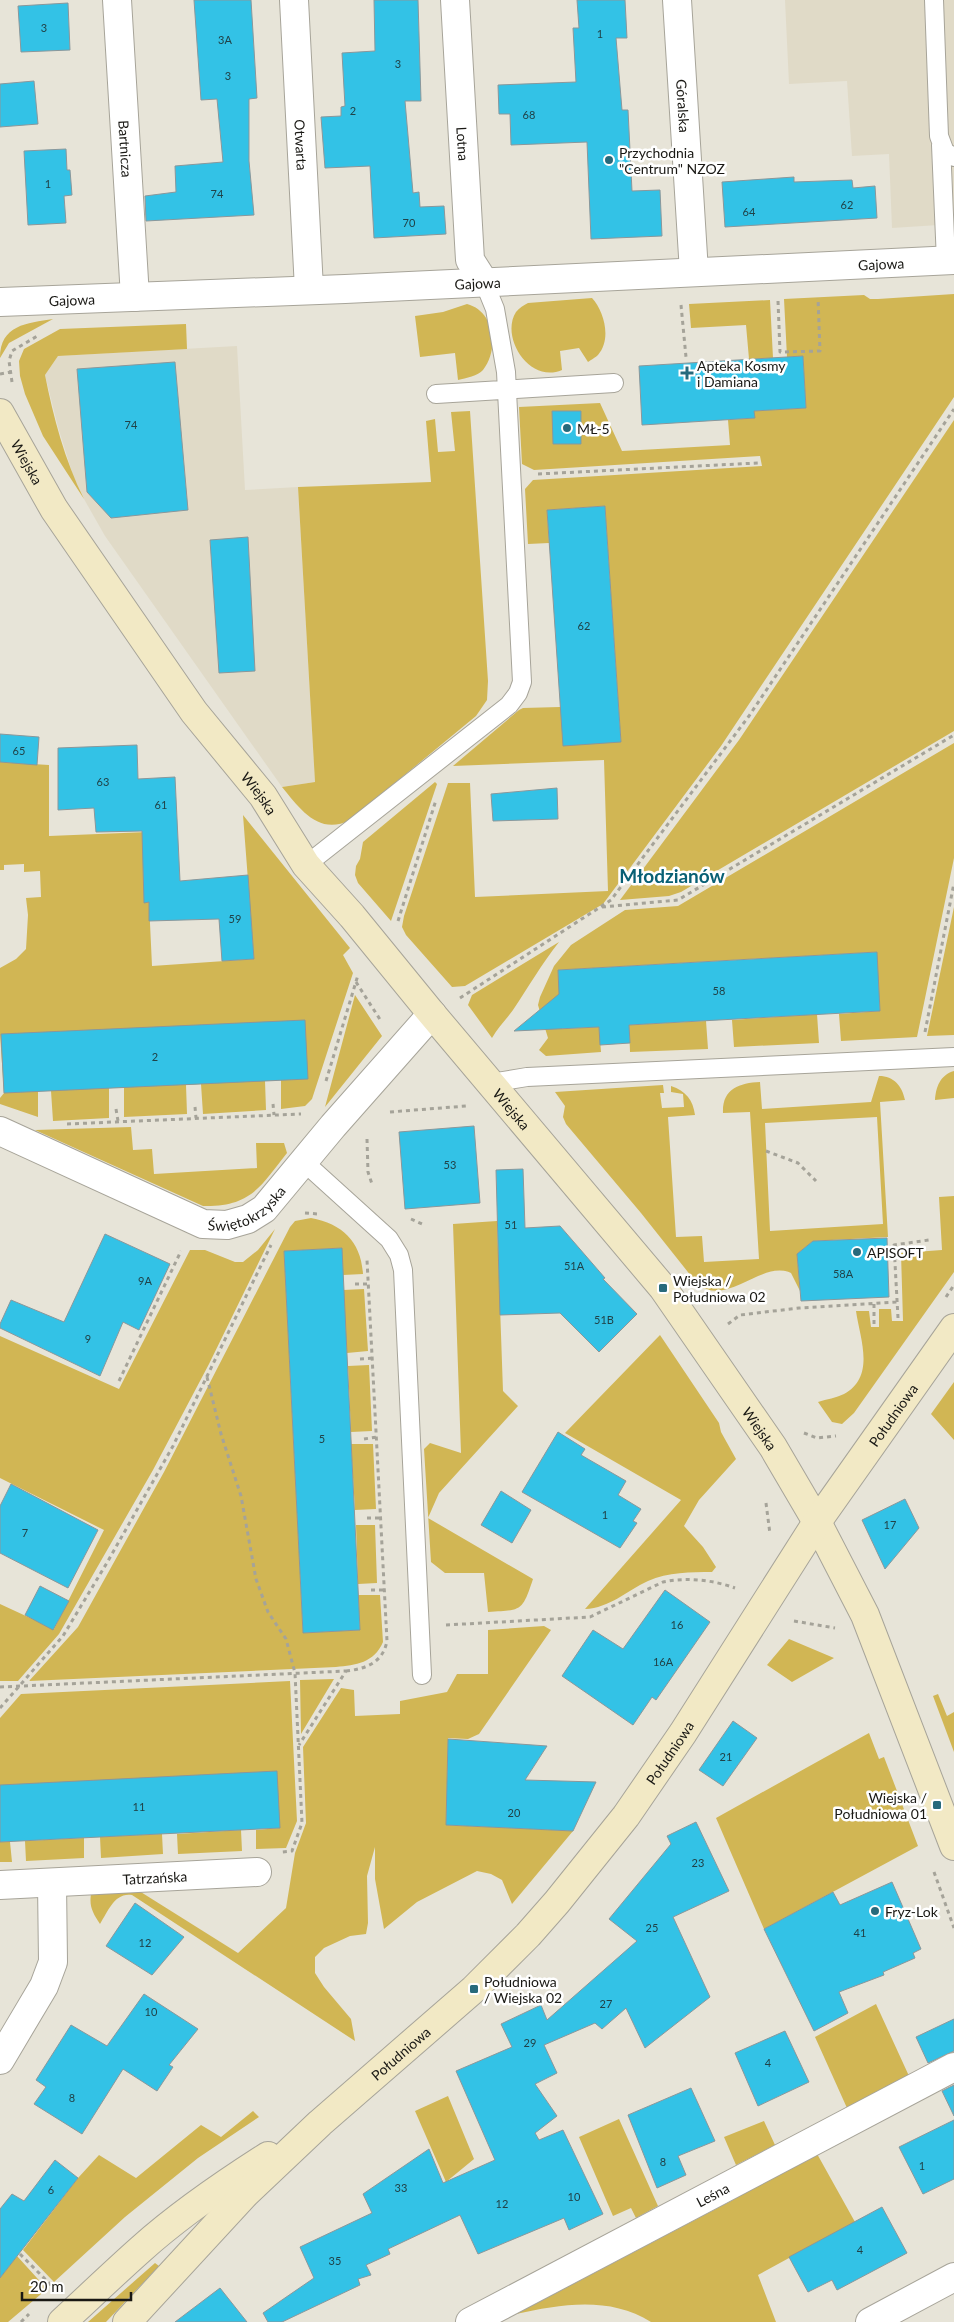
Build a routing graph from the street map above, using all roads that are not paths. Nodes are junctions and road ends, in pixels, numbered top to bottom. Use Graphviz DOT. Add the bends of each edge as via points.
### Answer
graph roads {
  1 [pos="117,0"];
  2 [pos="294,0"];
  3 [pos="455,0"];
  4 [pos="677,0"];
  5 [pos="934,0"];
  6 [pos="941,145"];
  7 [pos="954,157"];
  8 [pos="950,261"];
  9 [pos="694,272"];
  10 [pos="484,282"];
  11 [pos="310,289"];
  12 [pos="135,297"];
  13 [pos="0,302"];
  14 [pos="614,383"];
  15 [pos="507,390"];
  16 [pos="436,394"];
  17 [pos="0,413"];
  18 [pos="306,865"];
  19 [pos="443,1008"];
  20 [pos="954,1057"];
  21 [pos="491,1083"];
  22 [pos="0,1131"];
  23 [pos="304,1162"];
  24 [pos="954,1328"];
  25 [pos="817,1522"];
  26 [pos="422,1676"];
  27 [pos="954,1846"];
  28 [pos="257,1872"];
  29 [pos="52,1883"];
  30 [pos="0,1885"];
  31 [pos="0,2060"];
  32 [pos="954,2067"];
  33 [pos="320,2123"];
  34 [pos="954,2277"];
  35 [pos="62,2322"];
  36 [pos="127,2322"];
  37 [pos="470,2322"];
  38 [pos="870,2322"];
  1 -- 12 [label="street, Bartnicza"];
  2 -- 11 [label="street, Otwarta"];
  3 -- 10 [label="street, Lotna" via="470,260"];
  4 -- 9 [label="street, Góralska"];
  5 -- 6 [label="lane"];
  6 -- 7 [label="lane"];
  6 -- 8 [label="lane"];
  8 -- 9 [label="street, Gajowa"];
  9 -- 10 [label="street, Gajowa"];
  10 -- 11 [label="street, Gajowa"];
  10 -- 15 [label="lane" via="496,309"];
  11 -- 12 [label="street, Gajowa"];
  12 -- 13 [label="street, Gajowa"];
  14 -- 15 [label="lane"];
  15 -- 16 [label="lane"];
  15 -- 18 [label="lane" via="522,670 518,693 509,705"];
  17 -- 18 [label="street, Wiejska" via="54,509 194,712 263,796"];
  18 -- 19 [label="street, Wiejska" via="375,945"];
  19 -- 21 [label="street, Wiejska"];
  19 -- 23 [label="street, Świętokrzyska"];
  20 -- 21 [label="lane" via="527,1077"];
  21 -- 25 [label="street, Wiejska" via="663,1288 773,1447"];
  22 -- 23 [label="street, Świętokrzyska" via="203,1224 227,1225 264,1210"];
  23 -- 26 [label="lane" via="389,1238 403,1270"];
  24 -- 25 [label="street, Południowa"];
  25 -- 27 [label="street, Wiejska" via="865,1615"];
  25 -- 33 [label="street, Południowa" via="678,1741 626,1816 557,1902 474,1989"];
  28 -- 29 [label="street, Tatrzańska"];
  29 -- 30 [label="street, Tatrzańska"];
  29 -- 31 [label="street" via="53,1962 44,1986"];
  32 -- 37 [label="street, Leśna"];
  33 -- 35 [label="street, Południowa" via="227,2182 172,2223"];
  33 -- 36 [label="street, Południowa" via="246,2193"];
  34 -- 38 [label="street"];
}
